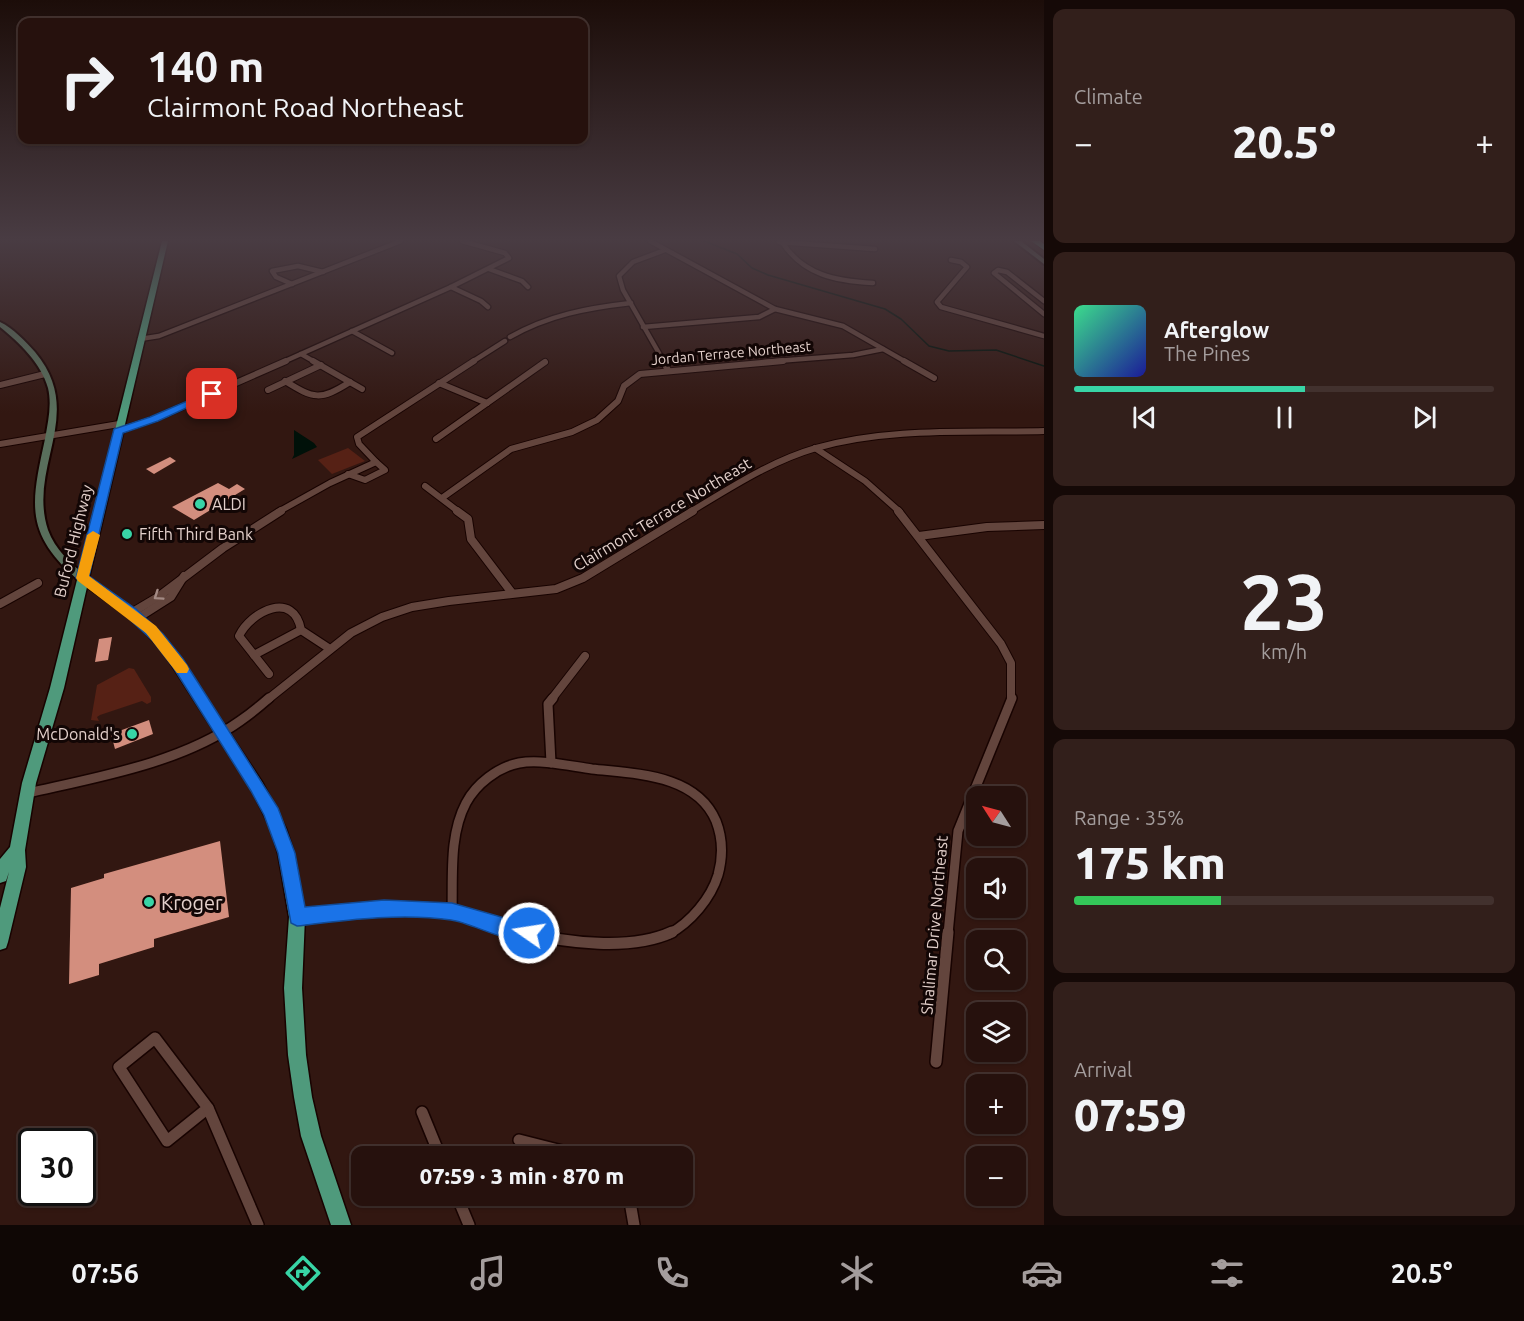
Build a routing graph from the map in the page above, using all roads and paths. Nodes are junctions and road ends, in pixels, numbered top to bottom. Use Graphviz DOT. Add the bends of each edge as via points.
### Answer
graph roads {
  1 [pos="150,298"];
  2 [pos="256,298"];
  3 [pos="426,298"];
  4 [pos="475,298"];
  5 [pos="628,298"];
  6 [pos="754,298"];
  7 [pos="940,298"];
  8 [pos="1024,298"];
  9 [pos="631,303"];
  10 [pos="488,307"];
  11 [pos="774,309"];
  12 [pos="1044,314"];
  13 [pos="0,324"];
  14 [pos="643,327"];
  15 [pos="352,331"];
  16 [pos="1044,336"];
  17 [pos="140,339"];
  18 [pos="884,349"];
  19 [pos="392,353"];
  20 [pos="301,354"];
  21 [pos="545,362"];
  22 [pos="321,365"];
  23 [pos="668,370"];
  24 [pos="45,374"];
  25 [pos="934,378"];
  26 [pos="285,381"];
  27 [pos="350,382"];
  28 [pos="439,383"];
  29 [pos="0,385"];
  30 [pos="362,388"];
  31 [pos="268,390"];
  32 [pos="486,403"];
  33 [pos="118,427"];
  34 [pos="1044,431"];
  35 [pos="49,436"];
  36 [pos="436,439"];
  37 [pos="0,444"];
  38 [pos="815,448"];
  39 [pos="376,462"];
  40 [pos="348,474"];
  41 [pos="425,486"];
  42 [pos="442,498"];
  43 [pos="1044,525"];
  44 [pos="920,536"];
  45 [pos="82,578"];
  46 [pos="38,583"];
  47 [pos="512,593"];
  48 [pos="0,604"];
  49 [pos="135,616"];
  50 [pos="301,630"];
  51 [pos="330,649"];
  52 [pos="254,655"];
  53 [pos="585,656"];
  54 [pos="269,674"];
  55 [pos="221,732"];
  56 [pos="551,763"];
  57 [pos="28,793"];
  58 [pos="17,850"];
  59 [pos="0,876"];
  60 [pos="452,911"];
  61 [pos="297,917"];
  62 [pos="0,942"];
  63 [pos="936,1062"];
  64 [pos="208,1108"];
  65 [pos="422,1112"];
  66 [pos="519,1140"];
  67 [pos="436,1146"];
  68 [pos="545,1146"];
  69 [pos="461,1206"];
  70 [pos="630,1206"];
  71 [pos="258,1225"];
  72 [pos="341,1225"];
  73 [pos="469,1225"];
  74 [pos="633,1225"];
  1 -- 17 [label="main road, Buford Highway"];
  2 -- 17 [label="street" via="159,336"];
  3 -- 15 [label="street"];
  4 -- 10 [label="street"];
  5 -- 9 [label="street"];
  6 -- 11 [label="street"];
  7 -- 16 [label="street" via="937,302 941,307"];
  8 -- 12 [label="street"];
  9 -- 14 [label="street"];
  9 -- 28 [label="street" via="547,317"];
  11 -- 14 [label="street" via="759,317"];
  11 -- 18 [label="street" via="843,327"];
  13 -- 24 [label="main road" via="31,352"];
  14 -- 23 [label="street"];
  15 -- 19 [label="street"];
  15 -- 20 [label="street"];
  17 -- 33 [label="main road, Buford Highway"];
  18 -- 23 [label="street, Jordan Terrace Northeast"];
  18 -- 25 [label="street"];
  20 -- 22 [label="street"];
  20 -- 33 [label="street" via="154,419"];
  21 -- 32 [label="street"];
  22 -- 26 [label="street"];
  22 -- 27 [label="street"];
  23 -- 42 [label="street, Jordan Terrace Northeast" via="640,374 624,386 618,401 597,420 572,432 511,449"];
  24 -- 29 [label="street"];
  24 -- 35 [label="main road" via="52,391"];
  26 -- 27 [label="street" via="315,398 323,398"];
  26 -- 31 [label="street"];
  27 -- 30 [label="street"];
  28 -- 32 [label="street"];
  28 -- 39 [label="street" via="357,437"];
  32 -- 36 [label="street"];
  33 -- 35 [label="street"];
  33 -- 45 [label="main road, Buford Highway"];
  34 -- 38 [label="street, Clairmont Terrace Northeast" via="879,435"];
  35 -- 37 [label="street"];
  35 -- 45 [label="main road" via="41,524 57,557"];
  38 -- 44 [label="street, Shalimar Drive Northeast" via="865,481"];
  38 -- 47 [label="street, Clairmont Terrace Northeast" via="748,476 583,578 556,589"];
  39 -- 40 [label="street"];
  39 -- 40 [label="street" via="385,470 365,480"];
  40 -- 49 [label="street" via="234,540 184,576 172,598"];
  41 -- 42 [label="street"];
  42 -- 47 [label="street" via="468,519 471,539"];
  43 -- 44 [label="street"];
  44 -- 63 [label="street, Shalimar Drive Northeast" via="1001,644 1011,663 1013,680 1012,698 957,831"];
  45 -- 49 [label="main road"];
  45 -- 57 [label="main road, Buford Highway"];
  46 -- 48 [label="street"];
  47 -- 51 [label="street, Clairmont Terrace Northeast" via="412,607 382,617"];
  49 -- 55 [label="main road" via="178,663"];
  50 -- 51 [label="street"];
  50 -- 52 [label="street"];
  50 -- 52 [label="street" via="301,622 290,608 273,608 240,630 239,636"];
  51 -- 55 [label="street, Clairmont Terrace Northeast" via="242,720"];
  52 -- 54 [label="street"];
  53 -- 56 [label="street" via="548,704"];
  55 -- 57 [label="street, Clairmont Terrace Northeast" via="145,764"];
  55 -- 61 [label="main road" via="261,792 275,821 286,853"];
  56 -- 60 [label="street" via="519,763 499,768 472,790 461,810 457,833"];
  56 -- 60 [label="street" via="654,777 684,786 709,804 723,845 722,866 711,896 669,935 627,941 576,943 494,925"];
  57 -- 58 [label="main road, Buford Highway"];
  58 -- 59 [label="main road, Buford Highway"];
  58 -- 62 [label="main road, Buford Highway" via="18,867"];
  60 -- 61 [label="street" via="384,908"];
  61 -- 72 [label="main road" via="293,988 297,1055 311,1136"];
  64 -- 64 [label="street" via="167,1141 119,1067 155,1038"];
  64 -- 71 [label="street"];
  65 -- 67 [label="street"];
  66 -- 68 [label="street"];
  69 -- 73 [label="street"];
  70 -- 74 [label="street"];
}
